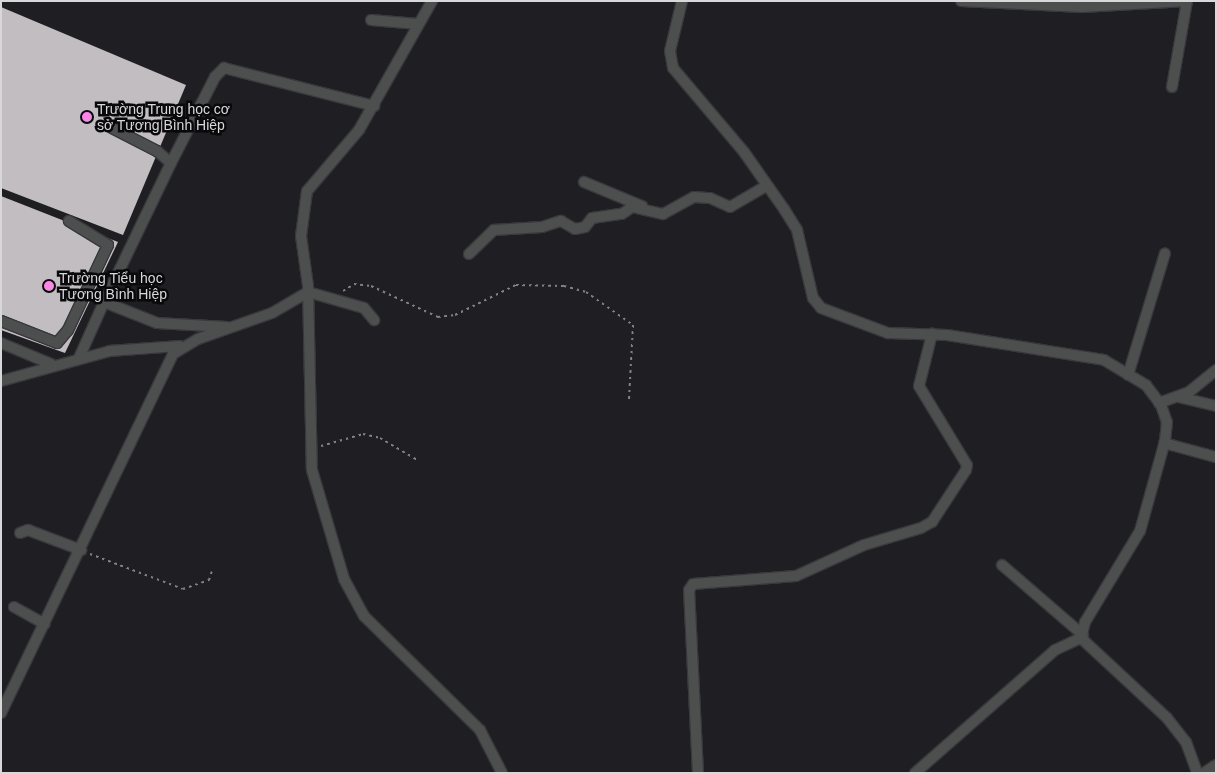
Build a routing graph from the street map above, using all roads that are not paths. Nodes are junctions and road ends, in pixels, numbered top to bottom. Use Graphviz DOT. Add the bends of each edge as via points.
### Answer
graph roads {
  1 [pos="432,1"];
  2 [pos="682,1"];
  3 [pos="961,1"];
  4 [pos="1187,1"];
  5 [pos="371,20"];
  6 [pos="418,24"];
  7 [pos="1172,87"];
  8 [pos="374,106"];
  9 [pos="112,128"];
  10 [pos="171,163"];
  11 [pos="584,182"];
  12 [pos="766,186"];
  13 [pos="642,206"];
  14 [pos="69,221"];
  15 [pos="469,254"];
  16 [pos="1165,254"];
  17 [pos="308,292"];
  18 [pos="104,302"];
  19 [pos="374,320"];
  20 [pos="1,321"];
  21 [pos="236,328"];
  22 [pos="932,334"];
  23 [pos="1,343"];
  24 [pos="180,346"];
  25 [pos="79,358"];
  26 [pos="51,364"];
  27 [pos="1216,370"];
  28 [pos="1128,375"];
  29 [pos="1,381"];
  30 [pos="1177,396"];
  31 [pos="1159,403"];
  32 [pos="1216,406"];
  33 [pos="1164,443"];
  34 [pos="1216,457"];
  35 [pos="20,533"];
  36 [pos="81,550"];
  37 [pos="1002,565"];
  38 [pos="14,606"];
  39 [pos="45,624"];
  40 [pos="1082,637"];
  41 [pos="1,713"];
  42 [pos="1216,765"];
  43 [pos="502,773"];
  44 [pos="698,773"];
  45 [pos="915,773"];
  46 [pos="1196,773"];
  47 [pos="1204,773"];
  1 -- 6 [label="street"];
  2 -- 12 [label="street" via="670,51 673,68 744,152"];
  3 -- 4 [label="street" via="1082,7"];
  4 -- 7 [label="street"];
  5 -- 6 [label="street"];
  6 -- 8 [label="street"];
  8 -- 10 [label="street" via="224,68 215,77"];
  8 -- 17 [label="street" via="307,191 301,236"];
  9 -- 10 [label="street" via="157,151"];
  10 -- 18 [label="street"];
  11 -- 13 [label="street"];
  12 -- 13 [label="street" via="730,207 710,198 694,197 663,214"];
  12 -- 22 [label="street" via="797,230 813,298 821,308 888,333"];
  13 -- 15 [label="street" via="592,218 585,227 575,229 561,221 542,227 494,230"];
  14 -- 20 [label="street" via="108,245 68,330 58,343"];
  16 -- 28 [label="street"];
  17 -- 19 [label="street" via="364,308"];
  17 -- 21 [label="street"];
  17 -- 43 [label="street" via="311,445 325,525 344,579 364,616 480,730"];
  18 -- 21 [label="street" via="158,323"];
  18 -- 25 [label="street"];
  21 -- 24 [label="street"];
  22 -- 28 [label="street" via="1104,360"];
  22 -- 44 [label="street" via="919,386 967,464 963,477 932,522 921,528 864,545 796,576 693,584 689,590"];
  23 -- 26 [label="street"];
  24 -- 25 [label="street"];
  24 -- 36 [label="street"];
  25 -- 26 [label="street"];
  26 -- 29 [label="street"];
  27 -- 30 [label="street"];
  28 -- 31 [label="street" via="1146,385"];
  30 -- 31 [label="street"];
  30 -- 32 [label="street"];
  31 -- 33 [label="street" via="1167,422"];
  33 -- 34 [label="street"];
  33 -- 40 [label="street" via="1140,531 1086,622"];
  35 -- 36 [label="street" via="28,530"];
  36 -- 39 [label="street"];
  37 -- 40 [label="street"];
  38 -- 39 [label="street"];
  39 -- 41 [label="street"];
  40 -- 45 [label="street" via="1055,650"];
  40 -- 46 [label="street" via="1167,718 1186,742"];
  42 -- 47 [label="street"];
}
